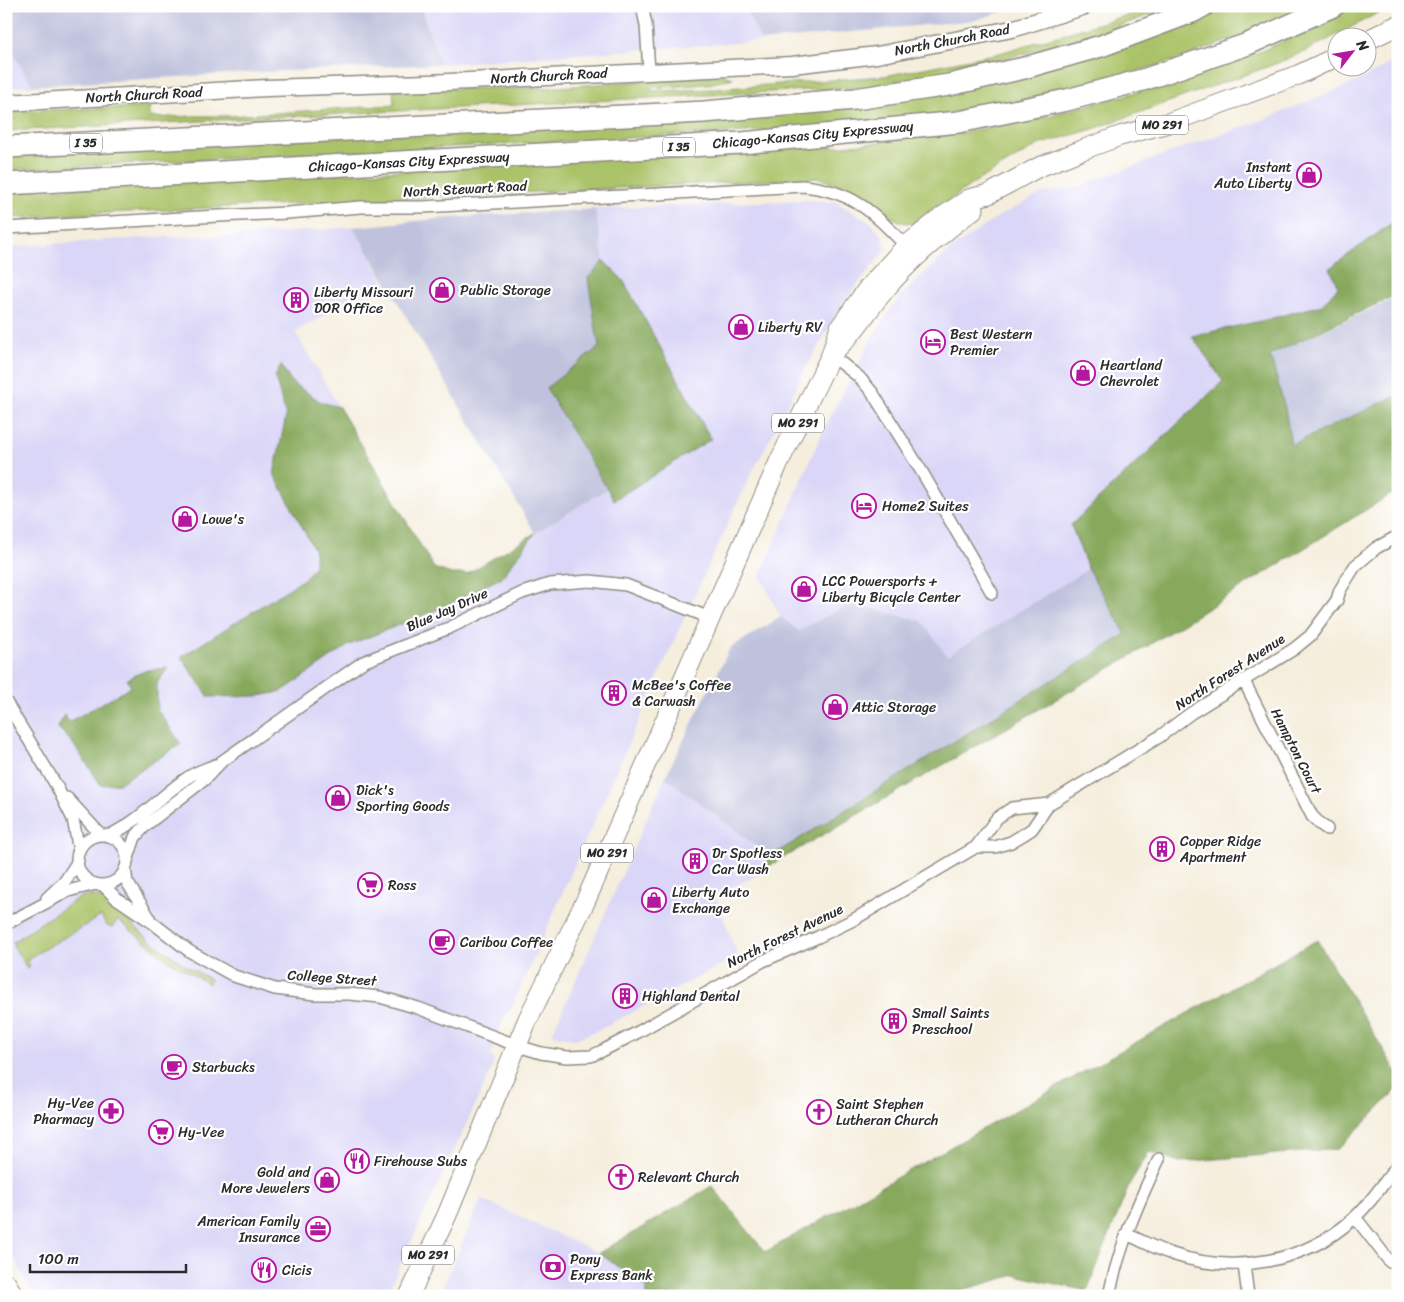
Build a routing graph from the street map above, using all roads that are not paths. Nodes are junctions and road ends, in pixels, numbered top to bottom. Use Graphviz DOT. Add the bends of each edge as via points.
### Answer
graph roads {
  1 [pos="642,6"];
  2 [pos="1085,6"];
  3 [pos="1203,6"];
  4 [pos="1333,6"];
  5 [pos="1398,25"];
  6 [pos="1376,37"];
  7 [pos="1326,62"];
  8 [pos="649,71"];
  9 [pos="6,103"];
  10 [pos="6,147"];
  11 [pos="6,184"];
  12 [pos="989,194"];
  13 [pos="6,228"];
  14 [pos="906,246"];
  15 [pos="831,355"];
  16 [pos="1398,536"];
  17 [pos="992,593"];
  18 [pos="710,618"];
  19 [pos="1244,681"];
  20 [pos="6,702"];
  21 [pos="221,762"];
  22 [pos="56,785"];
  23 [pos="1049,804"];
  24 [pos="1327,829"];
  25 [pos="105,835"];
  26 [pos="976,847"];
  27 [pos="78,856"];
  28 [pos="126,865"];
  29 [pos="99,884"];
  30 [pos="39,906"];
  31 [pos="153,923"];
  32 [pos="6,924"];
  33 [pos="518,1046"];
  34 [pos="1159,1159"];
  35 [pos="1398,1165"];
  36 [pos="1355,1217"];
  37 [pos="1126,1234"];
  38 [pos="1390,1262"];
  39 [pos="1244,1265"];
  40 [pos="6,1283"];
  41 [pos="14,1296"];
  42 [pos="409,1296"];
  43 [pos="1109,1296"];
  44 [pos="1248,1296"];
  1 -- 8 [label="street"];
  2 -- 8 [label="main road, North Church Road" via="1012,29 877,55 792,65"];
  3 -- 10 [label="highway, I 35" via="1101,46 1024,68 949,85 855,99 704,112"];
  4 -- 11 [label="highway, Chicago-Kansas City Expressway / I 35" via="1248,44 1146,79 1067,100 959,122 742,143"];
  5 -- 6 [label="main road"];
  7 -- 12 [label="main road, MO 291" via="1178,120 1036,168"];
  8 -- 9 [label="main road, North Church Road"];
  12 -- 14 [label="main road, MO 291" via="963,202"];
  12 -- 15 [label="main road, MO 291" via="916,256 883,291 849,338"];
  13 -- 14 [label="street, North Stewart Road" via="803,186 834,191 862,205"];
  14 -- 15 [label="main road, MO 291" via="853,309 840,328"];
  15 -- 17 [label="street" via="860,377 881,404"];
  15 -- 18 [label="main road, MO 291" via="779,462"];
  16 -- 19 [label="street, North Forest Avenue" via="1376,548 1355,566 1337,600 1310,636"];
  18 -- 21 [label="street, Blue Jay Drive" via="626,585 590,580 550,584 362,662"];
  18 -- 33 [label="main road, MO 291"];
  19 -- 23 [label="street, North Forest Avenue"];
  19 -- 24 [label="street, Hampton Court" via="1312,816"];
  20 -- 22 [label="street"];
  21 -- 25 [label="street, Blue Jay Drive" via="188,777 124,829"];
  21 -- 28 [label="street, Blue Jay Drive" via="204,780 146,825 135,838"];
  22 -- 25 [label="street"];
  22 -- 27 [label="street" via="73,819"];
  23 -- 26 [label="street, North Forest Avenue" via="1032,829 1011,842 995,847"];
  23 -- 26 [label="street, North Forest Avenue" via="1012,808 997,818"];
  25 -- 27 [label="street" via="88,840"];
  25 -- 28 [label="street" via="122,845 126,852"];
  26 -- 33 [label="street, North Forest Avenue" via="853,920 763,961 591,1056 567,1057"];
  27 -- 29 [label="street" via="83,875"];
  27 -- 30 [label="street" via="65,881"];
  28 -- 29 [label="street" via="116,880"];
  28 -- 31 [label="street, College Street" via="127,882"];
  29 -- 30 [label="street" via="68,891"];
  29 -- 31 [label="street, College Street"];
  30 -- 32 [label="street"];
  31 -- 33 [label="street, College Street" via="189,951 234,976 275,989 380,996"];
  33 -- 42 [label="main road, MO 291"];
  34 -- 37 [label="street"];
  35 -- 36 [label="street"];
  36 -- 38 [label="street"];
  36 -- 39 [label="street" via="1315,1245 1299,1252"];
  37 -- 39 [label="street" via="1170,1254"];
  37 -- 43 [label="street"];
  39 -- 44 [label="street"];
  40 -- 41 [label="main road"];
}
